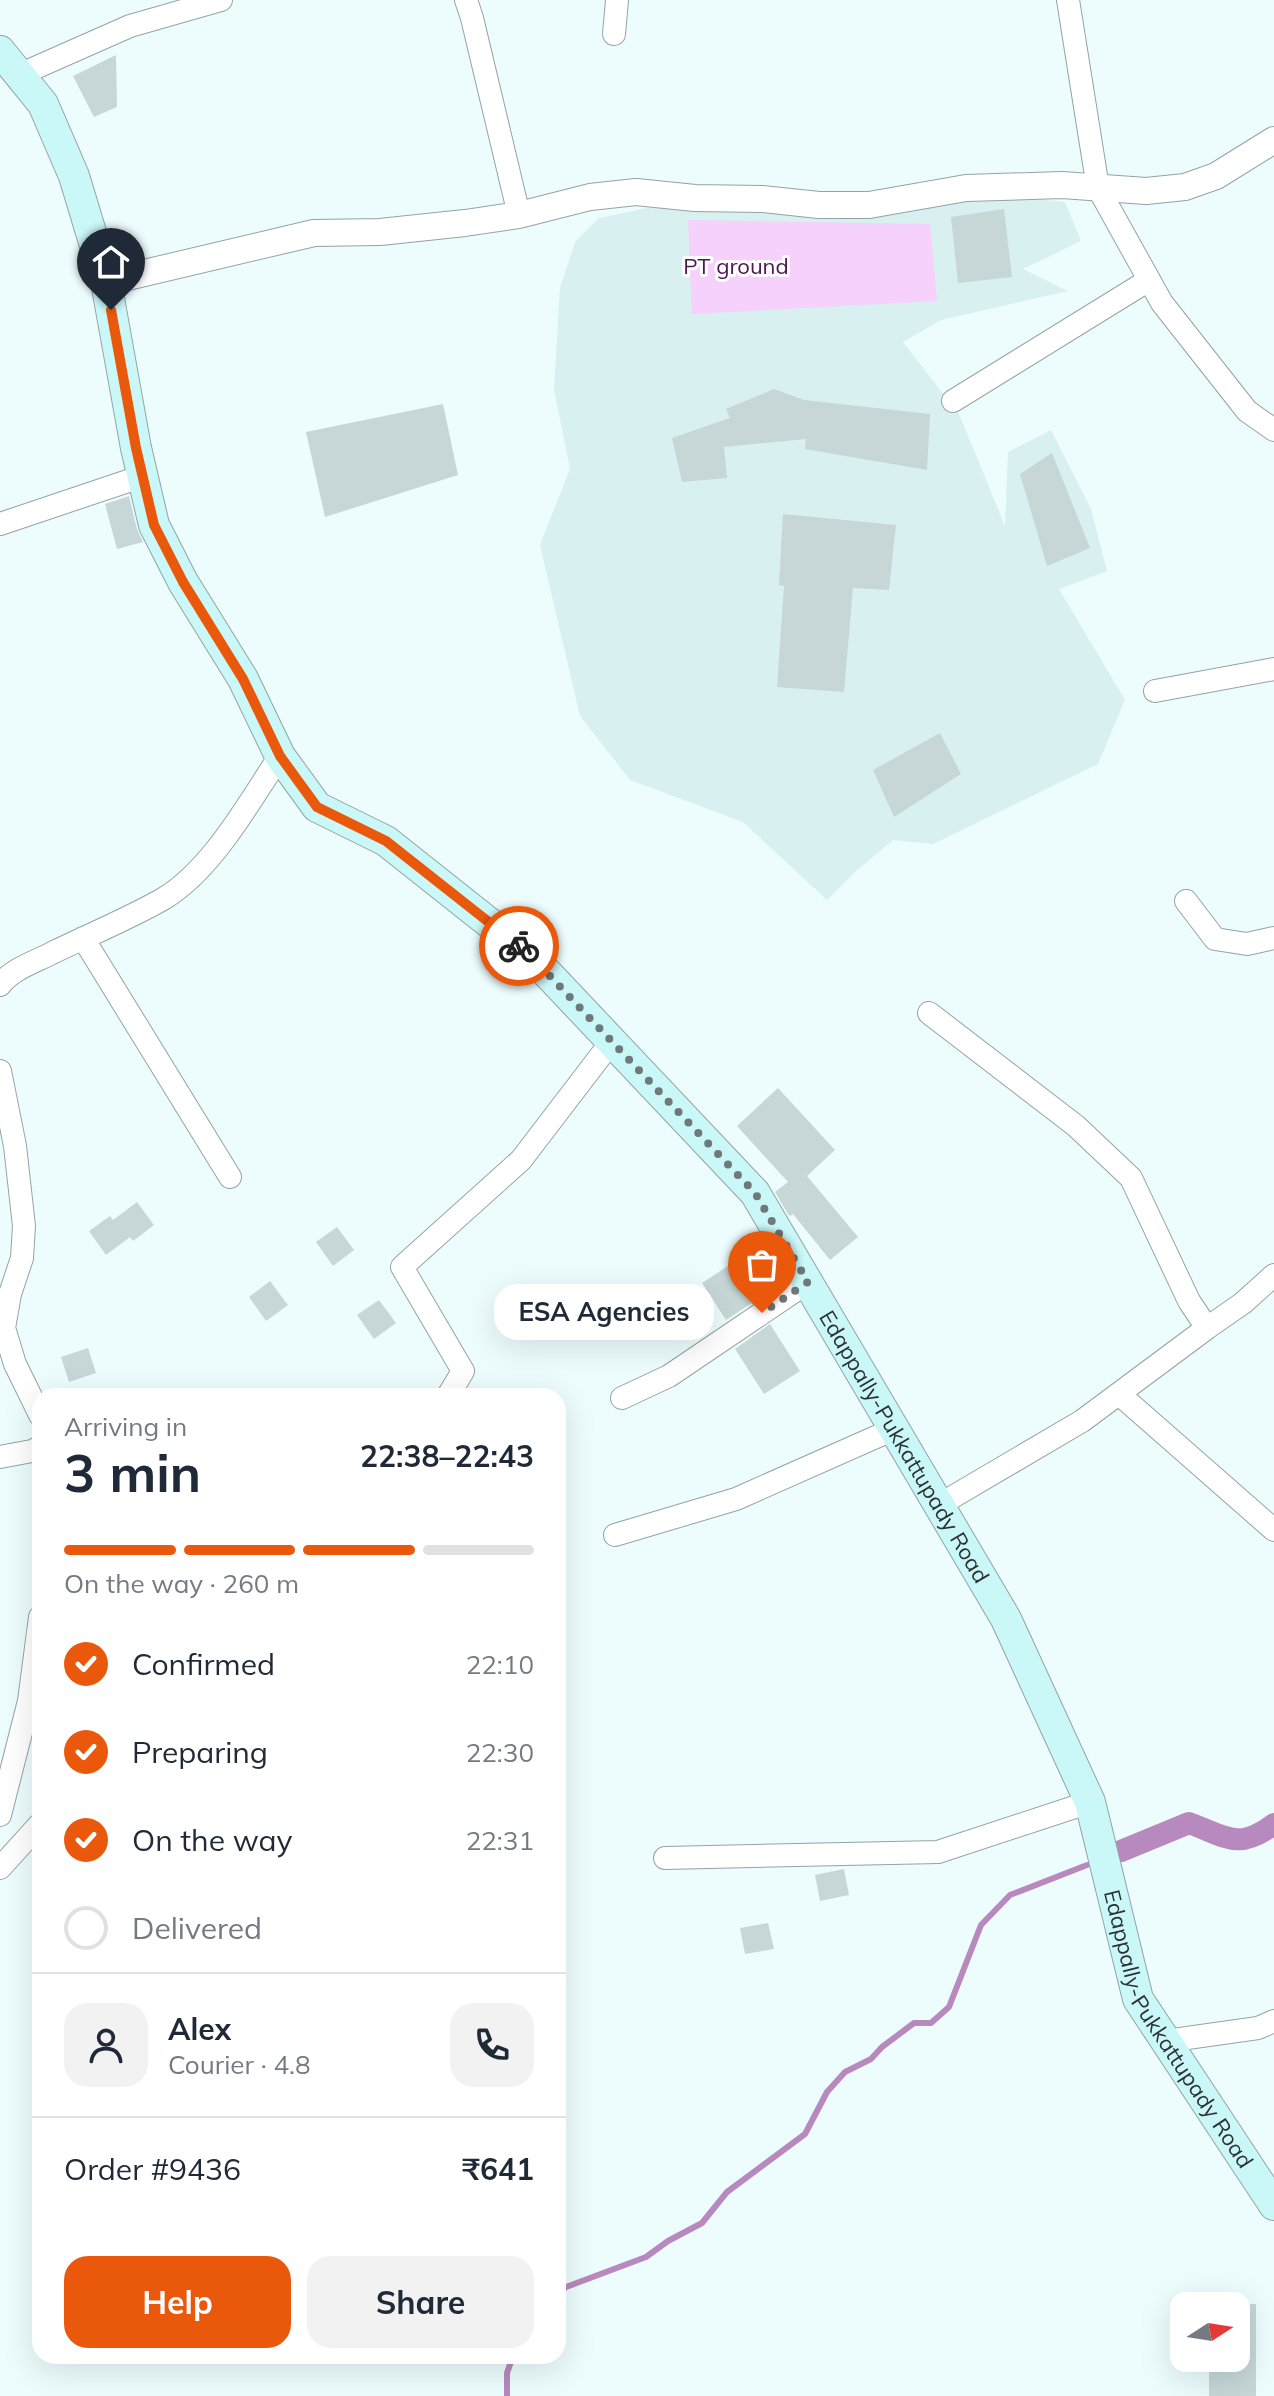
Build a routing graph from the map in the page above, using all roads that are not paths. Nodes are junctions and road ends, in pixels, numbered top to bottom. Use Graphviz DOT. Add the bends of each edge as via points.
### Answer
graph roads {
  1 [pos="221,0"];
  2 [pos="466,0"];
  3 [pos="617,0"];
  4 [pos="1068,0"];
  5 [pos="614,34"];
  6 [pos="0,51"];
  7 [pos="19,75"];
  8 [pos="1274,140"];
  9 [pos="1098,188"];
  10 [pos="519,215"];
  11 [pos="1149,280"];
  12 [pos="106,282"];
  13 [pos="953,401"];
  14 [pos="1274,430"];
  15 [pos="143,476"];
  16 [pos="0,524"];
  17 [pos="1274,669"];
  18 [pos="1155,691"];
  19 [pos="280,756"];
  20 [pos="1186,901"];
  21 [pos="83,938"];
  22 [pos="1274,938"];
  23 [pos="0,985"];
  24 [pos="929,1013"];
  25 [pos="612,1041"];
  26 [pos="0,1071"];
  27 [pos="230,1177"];
  28 [pos="1274,1275"];
  29 [pos="808,1282"];
  30 [pos="1207,1328"];
  31 [pos="453,1388"];
  32 [pos="1119,1394"];
  33 [pos="622,1398"];
  34 [pos="32,1399"];
  35 [pos="894,1429"];
  36 [pos="32,1451"];
  37 [pos="0,1457"];
  38 [pos="939,1505"];
  39 [pos="1274,1530"];
  40 [pos="615,1535"];
  41 [pos="32,1678"];
  42 [pos="1090,1802"];
  43 [pos="0,1815"];
  44 [pos="32,1833"];
  45 [pos="665,1858"];
  46 [pos="0,1868"];
  47 [pos="1274,2021"];
  48 [pos="1166,2041"];
  49 [pos="1274,2205"];
  1 -- 7 [label="street" via="130,26"];
  2 -- 10 [label="street"];
  3 -- 5 [label="street"];
  4 -- 9 [label="street"];
  6 -- 7 [label="main road, Edappally-Pukkattupady Road"];
  7 -- 12 [label="main road, Edappally-Pukkattupady Road" via="43,104 74,176"];
  8 -- 9 [label="street" via="1216,176 1185,187"];
  9 -- 10 [label="street" via="966,188 869,205 636,192"];
  9 -- 11 [label="street"];
  10 -- 12 [label="street" via="380,232 314,233"];
  11 -- 13 [label="street"];
  11 -- 14 [label="street" via="1247,411"];
  12 -- 15 [label="main road, Edappally-Pukkattupady Road"];
  15 -- 16 [label="street"];
  15 -- 19 [label="main road, Edappally-Pukkattupady Road" via="154,525 243,679"];
  17 -- 18 [label="street"];
  19 -- 21 [label="street" via="194,874 166,897"];
  19 -- 25 [label="main road, Edappally-Pukkattupady Road" via="317,807 386,841 531,956"];
  20 -- 22 [label="street" via="1215,939 1247,944"];
  21 -- 23 [label="street" via="6,977"];
  21 -- 27 [label="street"];
  24 -- 30 [label="street" via="1076,1126 1131,1178"];
  25 -- 29 [label="main road, Edappally-Pukkattupady Road" via="755,1193"];
  25 -- 31 [label="street" via="521,1160 402,1267 463,1371"];
  26 -- 34 [label="street" via="24,1226 22,1258 4,1328"];
  28 -- 30 [label="street"];
  29 -- 33 [label="street" via="669,1376"];
  29 -- 35 [label="main road, Edappally-Pukkattupady Road"];
  30 -- 32 [label="street"];
  32 -- 38 [label="street"];
  32 -- 39 [label="street"];
  35 -- 38 [label="main road, Edappally-Pukkattupady Road"];
  35 -- 40 [label="street" via="736,1499"];
  36 -- 37 [label="street"];
  38 -- 42 [label="main road, Edappally-Pukkattupady Road" via="1006,1619"];
  41 -- 43 [label="street"];
  42 -- 45 [label="street" via="938,1852"];
  42 -- 48 [label="main road, Edappally-Pukkattupady Road" via="1138,1999"];
  44 -- 46 [label="street"];
  47 -- 48 [label="street"];
  48 -- 49 [label="main road, Edappally-Pukkattupady Road"];
}
